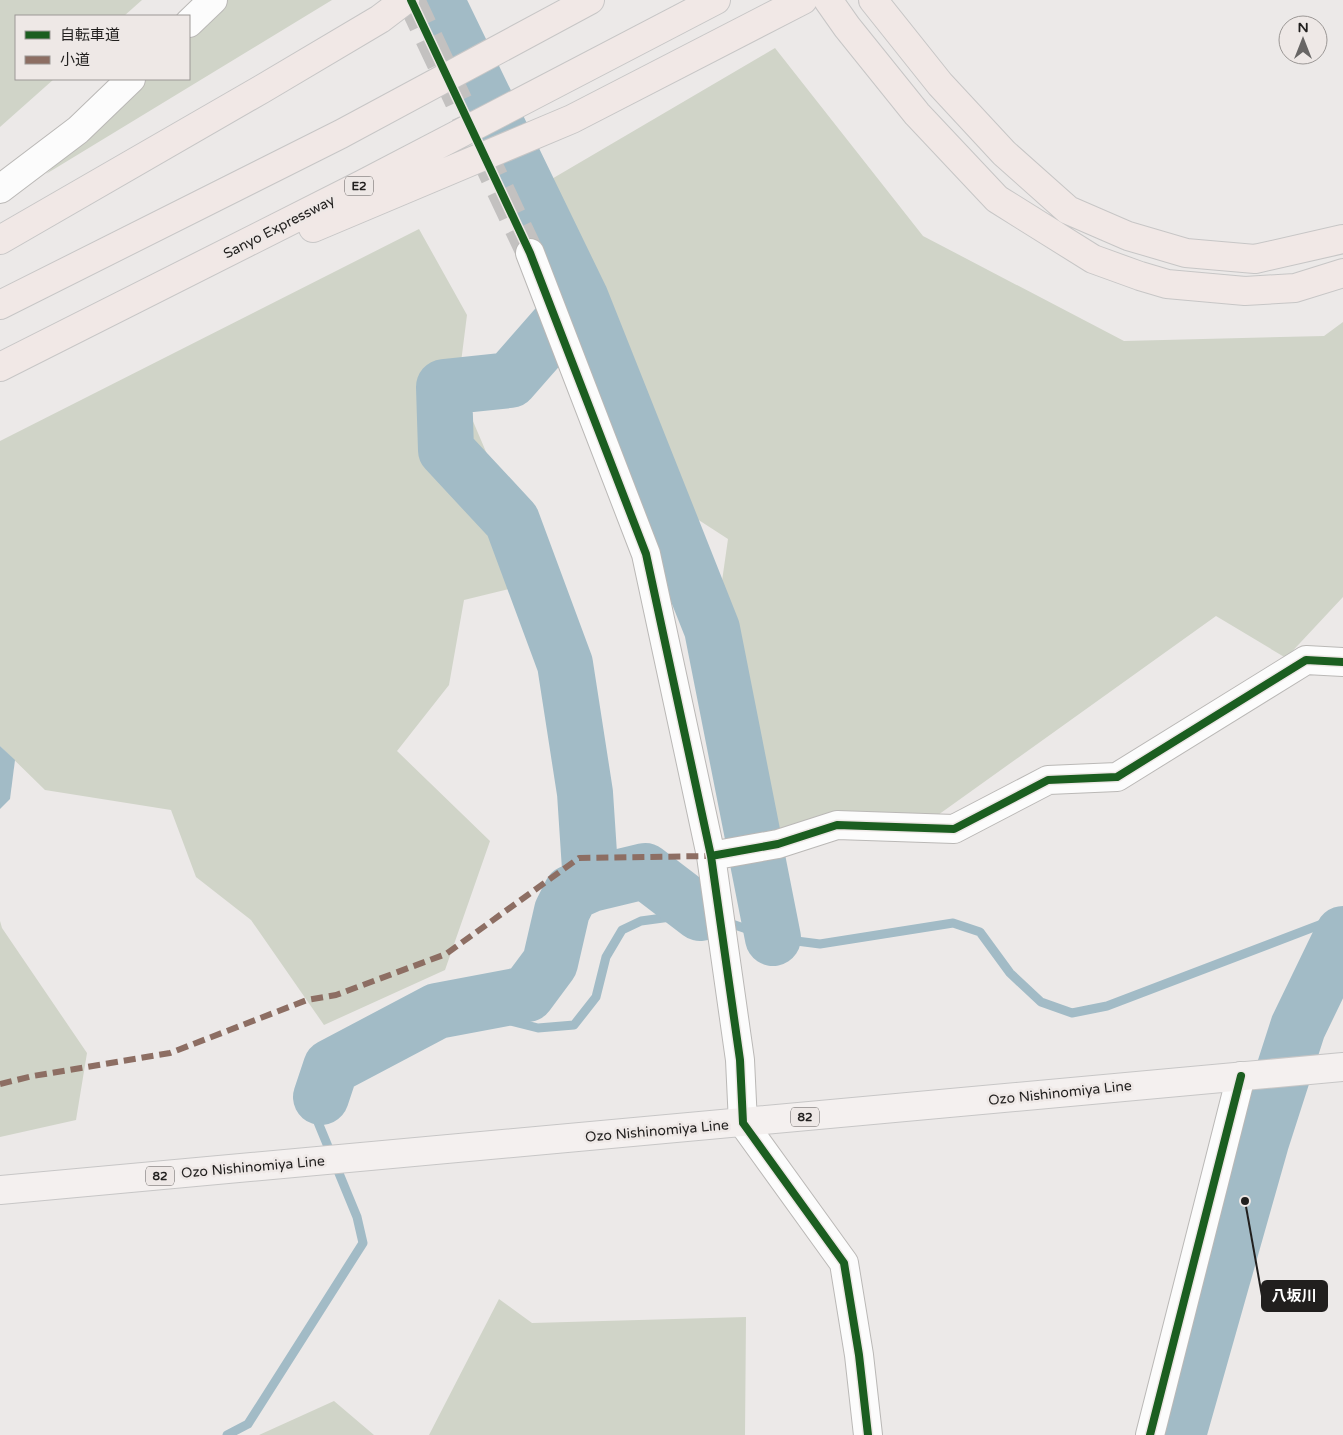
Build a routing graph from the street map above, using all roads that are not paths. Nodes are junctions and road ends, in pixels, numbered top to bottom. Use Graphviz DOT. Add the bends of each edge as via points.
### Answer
graph roads {
  1 [pos="213,0"];
  2 [pos="405,0"];
  3 [pos="590,0"];
  4 [pos="716,0"];
  5 [pos="803,0"];
  6 [pos="828,0"];
  7 [pos="877,6"];
  8 [pos="190,22"];
  9 [pos="129,80"];
  10 [pos="0,189"];
  11 [pos="1343,239"];
  12 [pos="0,240"];
  13 [pos="530,253"];
  14 [pos="1343,273"];
  15 [pos="0,305"];
  16 [pos="98,319"];
  17 [pos="0,367"];
  18 [pos="1343,662"];
  19 [pos="712,856"];
  20 [pos="1343,1067"];
  21 [pos="1249,1075"];
  22 [pos="743,1123"];
  23 [pos="0,1190"];
  24 [pos="868,1435"];
  25 [pos="1150,1435"];
  1 -- 8 [label="street"];
  2 -- 12 [label="highway" via="279,79"];
  3 -- 15 [label="highway" via="341,134"];
  4 -- 16 [label="highway, Sanyo Expressway / E2"];
  5 -- 16 [label="highway" via="572,119"];
  6 -- 14 [label="highway" via="917,114 997,199 1093,259 1167,284 1245,291 1295,288"];
  7 -- 11 [label="highway" via="940,84 1004,153 1068,210 1128,236 1186,253 1255,259"];
  9 -- 10 [label="street" via="78,130"];
  13 -- 19 [label="street" via="646,554"];
  16 -- 17 [label="highway, Sanyo Expressway / E2"];
  18 -- 19 [label="street" via="1306,660 1117,777 1048,780 954,829 837,824 778,844"];
  19 -- 22 [label="street" via="740,1060"];
  20 -- 21 [label="main road, Ozo Nishinomiya Line / 82"];
  21 -- 22 [label="main road, Ozo Nishinomiya Line / 82"];
  21 -- 25 [label="street"];
  22 -- 23 [label="main road, Ozo Nishinomiya Line / 82"];
  22 -- 24 [label="street" via="844,1263"];
}
